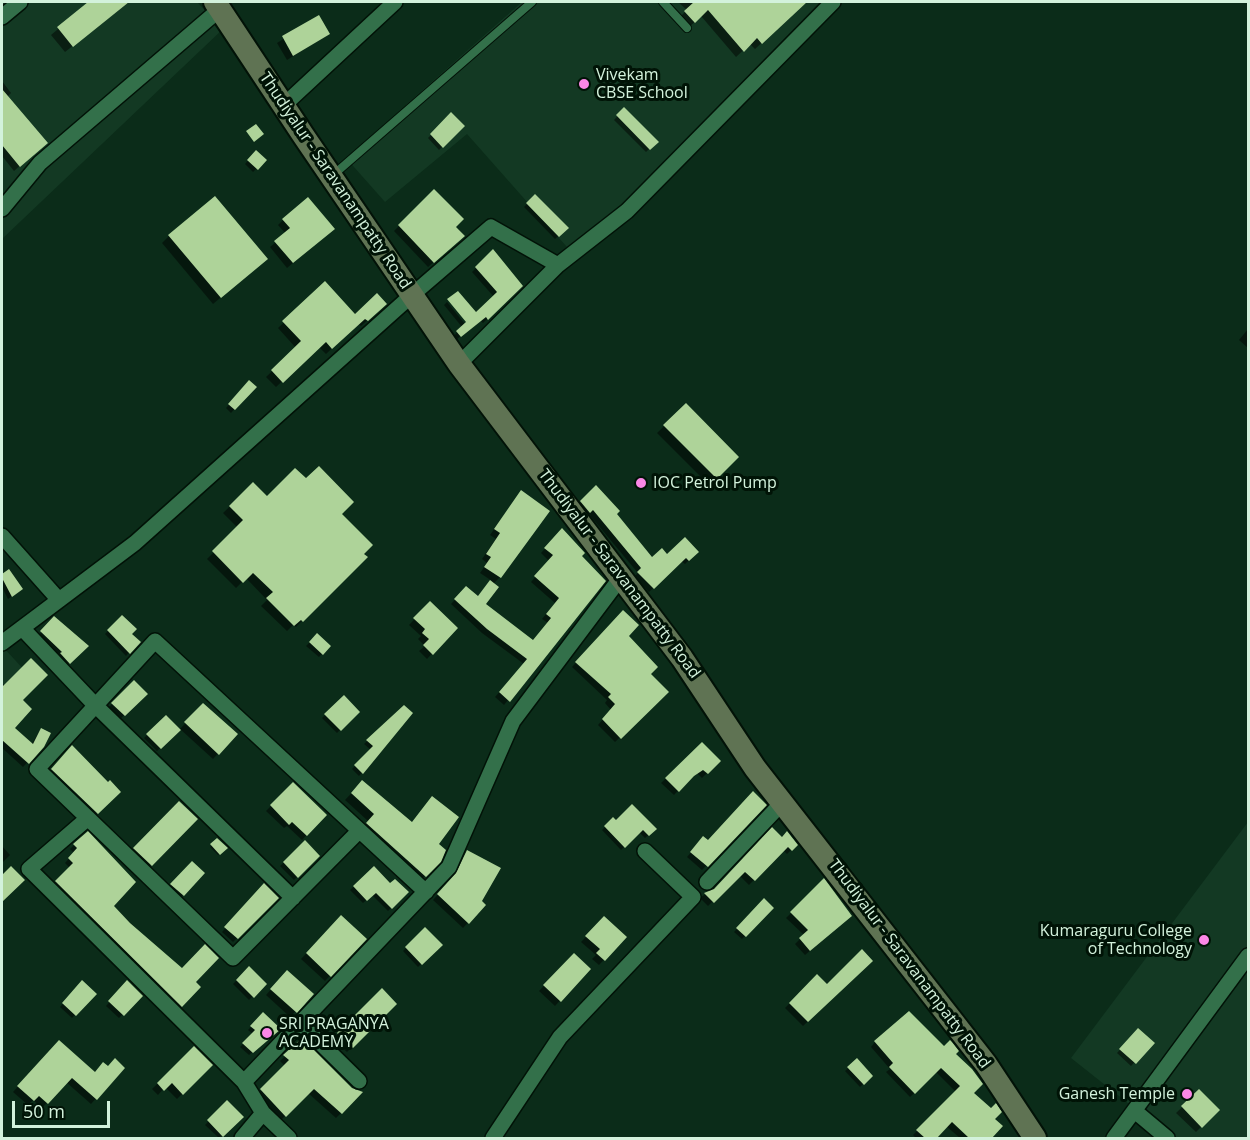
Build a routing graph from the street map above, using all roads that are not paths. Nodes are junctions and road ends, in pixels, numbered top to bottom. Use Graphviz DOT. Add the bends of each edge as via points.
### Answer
graph roads {
  1 [pos="20,2"];
  2 [pos="395,2"];
  3 [pos="532,2"];
  4 [pos="663,2"];
  5 [pos="833,2"];
  6 [pos="218,5"];
  7 [pos="2,17"];
  8 [pos="687,28"];
  9 [pos="283,106"];
  10 [pos="331,177"];
  11 [pos="2,210"];
  12 [pos="558,266"];
  13 [pos="412,294"];
  14 [pos="459,364"];
  15 [pos="2,536"];
  16 [pos="622,576"];
  17 [pos="59,600"];
  18 [pos="22,628"];
  19 [pos="2,644"];
  20 [pos="95,705"];
  21 [pos="783,802"];
  22 [pos="88,818"];
  23 [pos="359,831"];
  24 [pos="645,851"];
  25 [pos="707,882"];
  26 [pos="426,892"];
  27 [pos="293,897"];
  28 [pos="1248,956"];
  29 [pos="300,1023"];
  30 [pos="359,1081"];
  31 [pos="244,1082"];
  32 [pos="1136,1112"];
  33 [pos="263,1113"];
  34 [pos="242,1138"];
  35 [pos="289,1138"];
  36 [pos="493,1138"];
  37 [pos="1035,1138"];
  38 [pos="1114,1138"];
  39 [pos="1167,1138"];
  1 -- 7 [label="street"];
  2 -- 9 [label="street"];
  3 -- 10 [label="lane"];
  4 -- 8 [label="lane"];
  5 -- 12 [label="street" via="627,211"];
  6 -- 9 [label="main road, Thudiyalur - Saravanampatty Road"];
  6 -- 11 [label="street" via="40,163"];
  9 -- 10 [label="main road, Thudiyalur - Saravanampatty Road"];
  10 -- 13 [label="main road, Thudiyalur - Saravanampatty Road"];
  12 -- 13 [label="street" via="491,227"];
  12 -- 14 [label="street"];
  13 -- 14 [label="main road, Thudiyalur - Saravanampatty Road"];
  13 -- 17 [label="street" via="135,543"];
  14 -- 16 [label="main road, Thudiyalur - Saravanampatty Road"];
  15 -- 17 [label="street"];
  16 -- 21 [label="main road, Thudiyalur - Saravanampatty Road"];
  16 -- 26 [label="street" via="513,721 449,867"];
  17 -- 18 [label="street"];
  18 -- 19 [label="street"];
  18 -- 20 [label="street"];
  20 -- 22 [label="street" via="37,769"];
  20 -- 23 [label="street" via="155,641"];
  20 -- 27 [label="street"];
  21 -- 25 [label="street"];
  21 -- 37 [label="main road, Thudiyalur - Saravanampatty Road" via="986,1064"];
  22 -- 27 [label="street" via="233,958"];
  22 -- 31 [label="street" via="29,869"];
  23 -- 26 [label="street"];
  23 -- 27 [label="street"];
  24 -- 36 [label="street" via="693,897 560,1037"];
  26 -- 29 [label="street"];
  28 -- 32 [label="street"];
  29 -- 30 [label="street"];
  29 -- 31 [label="street"];
  31 -- 33 [label="street"];
  32 -- 38 [label="street"];
  32 -- 39 [label="street"];
  33 -- 34 [label="street"];
  33 -- 35 [label="street"];
}
